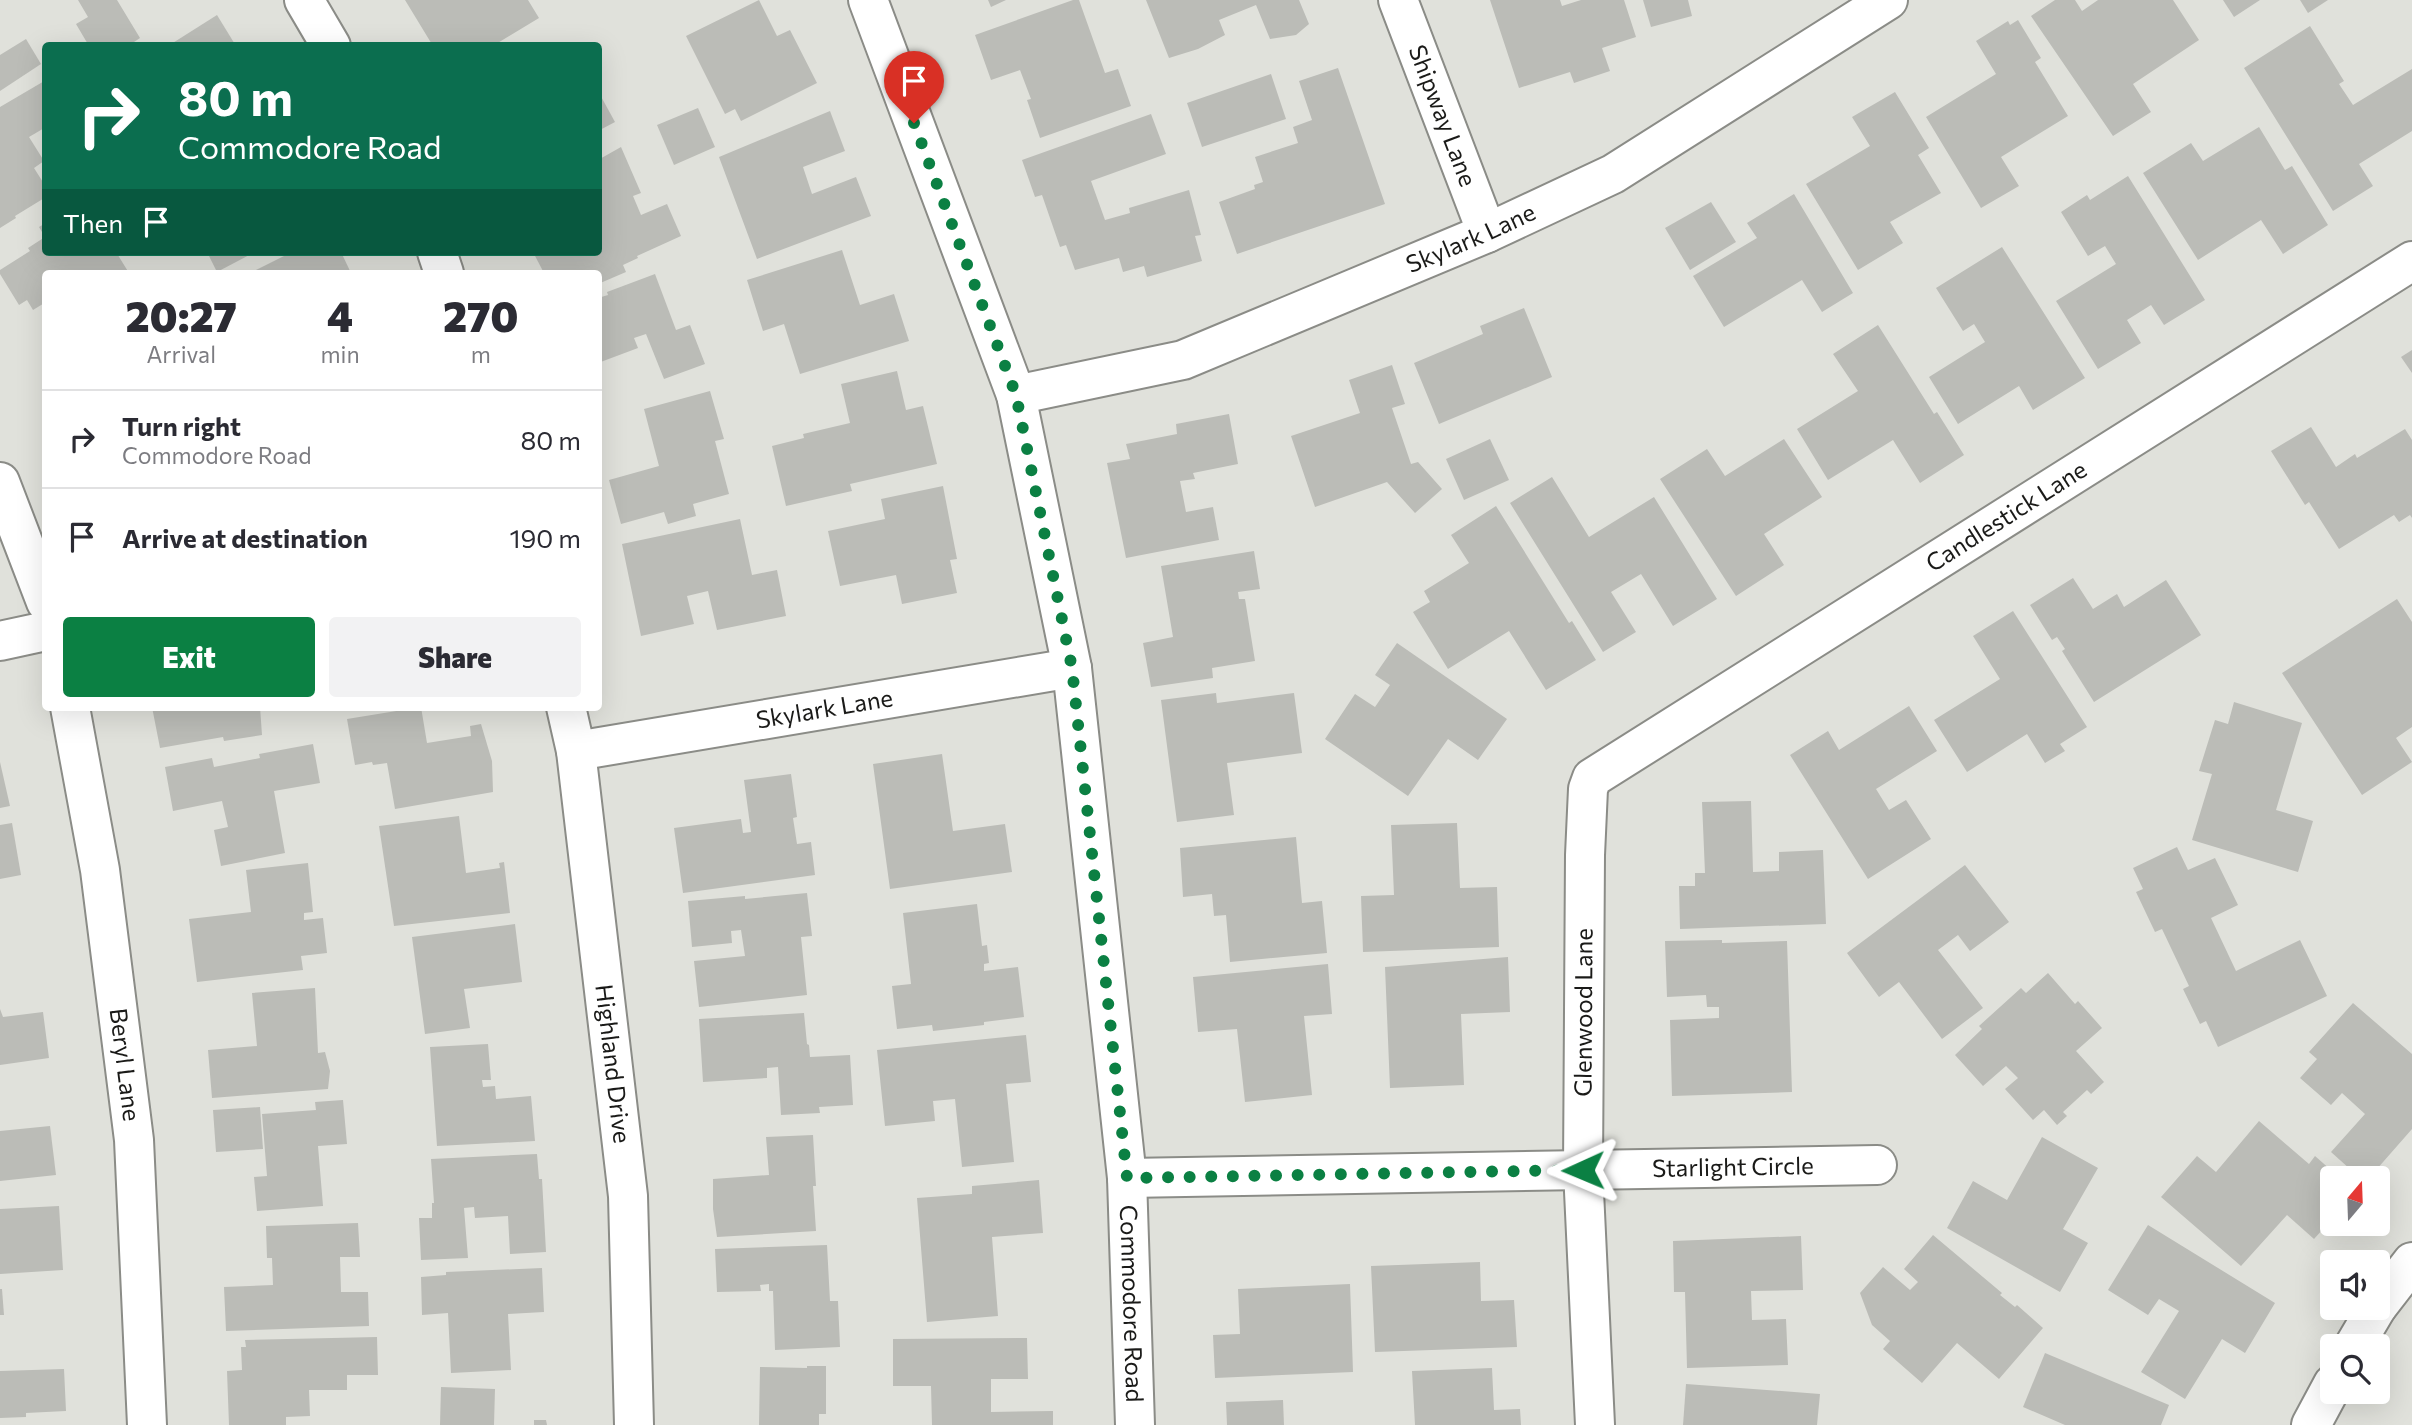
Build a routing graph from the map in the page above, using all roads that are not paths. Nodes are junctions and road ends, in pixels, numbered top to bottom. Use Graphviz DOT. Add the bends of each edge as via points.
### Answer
graph roads {
  1 [pos="304,0"];
  2 [pos="868,0"];
  3 [pos="1398,0"];
  4 [pos="1888,0"];
  5 [pos="329,42"];
  6 [pos="1487,233"];
  7 [pos="2412,261"];
  8 [pos="1016,395"];
  9 [pos="0,482"];
  10 [pos="42,592"];
  11 [pos="42,632"];
  12 [pos="0,641"];
  13 [pos="1072,668"];
  14 [pos="71,711"];
  15 [pos="567,711"];
  16 [pos="576,751"];
  17 [pos="1600,771"];
  18 [pos="1877,1165"];
  19 [pos="1583,1170"];
  20 [pos="1127,1178"];
  21 [pos="2412,1262"];
  22 [pos="2390,1290"];
  23 [pos="2322,1404"];
  24 [pos="147,1425"];
  25 [pos="634,1425"];
  26 [pos="1135,1425"];
  27 [pos="1595,1425"];
  28 [pos="2311,1425"];
  1 -- 5 [label="street"];
  2 -- 8 [label="street, Commodore Road"];
  3 -- 6 [label="street, Shipway Lane"];
  4 -- 6 [label="street, Skylark Lane" via="1614,174"];
  6 -- 8 [label="street, Skylark Lane" via="1183,360"];
  7 -- 17 [label="street, Candlestick Lane"];
  8 -- 13 [label="street, Commodore Road"];
  9 -- 10 [label="street"];
  11 -- 12 [label="street"];
  13 -- 16 [label="street, Skylark Lane"];
  13 -- 20 [label="street, Commodore Road"];
  14 -- 24 [label="street, Beryl Lane" via="100,870 134,1140"];
  15 -- 16 [label="street, Highland Drive"];
  16 -- 25 [label="street, Highland Drive" via="628,1196"];
  17 -- 19 [label="street, Glenwood Lane" via="1592,778 1587,802"];
  18 -- 19 [label="street, Starlight Circle"];
  19 -- 20 [label="street, Starlight Circle"];
  19 -- 27 [label="street, Glenwood Lane"];
  20 -- 26 [label="street, Commodore Road"];
  21 -- 22 [label="street"];
  23 -- 28 [label="street"];
}
